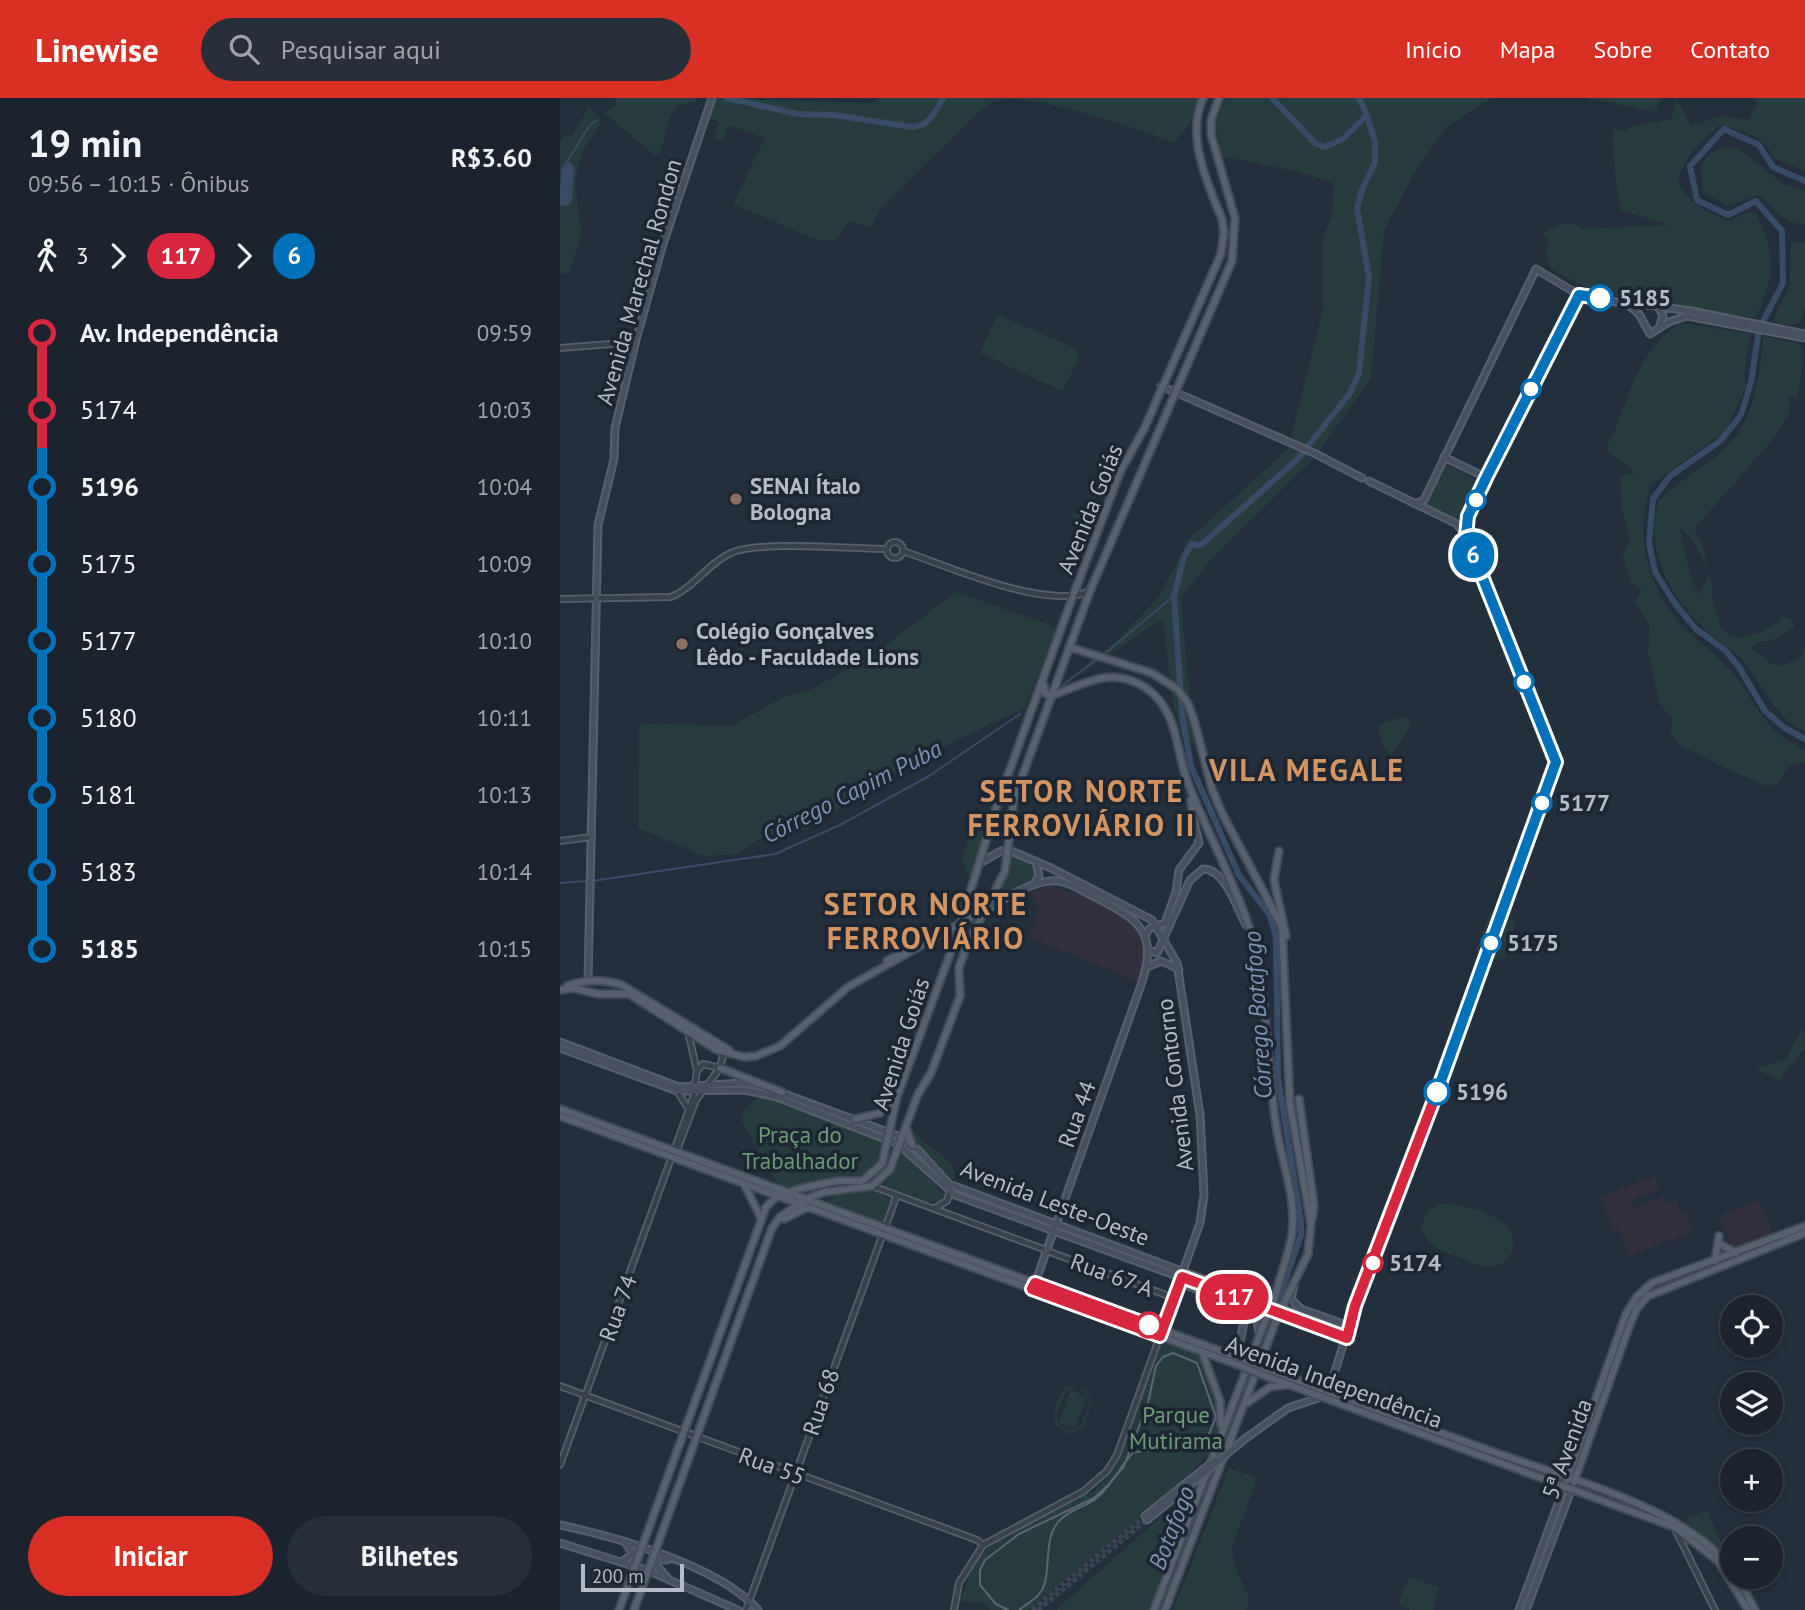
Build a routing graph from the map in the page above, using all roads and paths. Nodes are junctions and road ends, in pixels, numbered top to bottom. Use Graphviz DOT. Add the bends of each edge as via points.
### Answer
graph roads {
  1 [pos="1203,98"];
  2 [pos="1219,98"];
  3 [pos="711,100"];
  4 [pos="1579,295"];
  5 [pos="1622,302"];
  6 [pos="1644,304"];
  7 [pos="1658,306"];
  8 [pos="1639,314"];
  9 [pos="1743,323"];
  10 [pos="1659,328"];
  11 [pos="1805,336"];
  12 [pos="636,342"];
  13 [pos="560,348"];
  14 [pos="1161,386"];
  15 [pos="1175,392"];
  16 [pos="1444,457"];
  17 [pos="1451,460"];
  18 [pos="1440,466"];
  19 [pos="1486,478"];
  20 [pos="1424,500"];
  21 [pos="1415,504"];
  22 [pos="1425,509"];
  23 [pos="1468,516"];
  24 [pos="1457,524"];
  25 [pos="1466,536"];
  26 [pos="887,549"];
  27 [pos="903,551"];
  28 [pos="1090,591"];
  29 [pos="1073,597"];
  30 [pos="596,598"];
  31 [pos="560,599"];
  32 [pos="1069,647"];
  33 [pos="1051,656"];
  34 [pos="1051,696"];
  35 [pos="1191,791"];
  36 [pos="1193,818"];
  37 [pos="592,837"];
  38 [pos="560,841"];
  39 [pos="1009,850"];
  40 [pos="1279,851"];
  41 [pos="1035,861"];
  42 [pos="1284,861"];
  43 [pos="980,863"];
  44 [pos="1276,864"];
  45 [pos="1051,868"];
  46 [pos="1050,881"];
  47 [pos="1034,884"];
  48 [pos="985,909"];
  49 [pos="961,922"];
  50 [pos="1158,928"];
  51 [pos="947,932"];
  52 [pos="1250,932"];
  53 [pos="1145,934"];
  54 [pos="956,938"];
  55 [pos="1163,939"];
  56 [pos="1285,948"];
  57 [pos="1149,950"];
  58 [pos="1157,953"];
  59 [pos="1161,961"];
  60 [pos="1147,967"];
  61 [pos="1179,969"];
  62 [pos="588,981"];
  63 [pos="611,982"];
  64 [pos="560,991"];
  65 [pos="593,992"];
  66 [pos="611,993"];
  67 [pos="687,1031"];
  68 [pos="560,1042"];
  69 [pos="560,1048"];
  70 [pos="724,1050"];
  71 [pos="736,1055"];
  72 [pos="720,1068"];
  73 [pos="697,1071"];
  74 [pos="735,1074"];
  75 [pos="697,1079"];
  76 [pos="705,1085"];
  77 [pos="678,1089"];
  78 [pos="697,1090"];
  79 [pos="782,1092"];
  80 [pos="897,1097"];
  81 [pos="1299,1099"];
  82 [pos="895,1105"];
  83 [pos="560,1109"];
  84 [pos="912,1110"];
  85 [pos="688,1111"];
  86 [pos="560,1116"];
  87 [pos="855,1119"];
  88 [pos="906,1125"];
  89 [pos="890,1137"];
  90 [pos="899,1140"];
  91 [pos="912,1145"];
  92 [pos="675,1154"];
  93 [pos="744,1184"];
  94 [pos="949,1185"];
  95 [pos="872,1186"];
  96 [pos="831,1190"];
  97 [pos="787,1192"];
  98 [pos="950,1192"];
  99 [pos="897,1195"];
  100 [pos="778,1196"];
  101 [pos="807,1203"];
  102 [pos="798,1204"];
  103 [pos="827,1207"];
  104 [pos="934,1209"];
  105 [pos="761,1218"];
  106 [pos="1055,1222"];
  107 [pos="776,1223"];
  108 [pos="1311,1224"];
  109 [pos="1805,1226"];
  110 [pos="1053,1230"];
  111 [pos="885,1231"];
  112 [pos="1805,1233"];
  113 [pos="1719,1236"];
  114 [pos="1722,1245"];
  115 [pos="1048,1251"];
  116 [pos="1736,1253"];
  117 [pos="1714,1262"];
  118 [pos="1182,1277"];
  119 [pos="1197,1283"];
  120 [pos="1294,1283"];
  121 [pos="1034,1286"];
  122 [pos="1204,1291"];
  123 [pos="1174,1298"];
  124 [pos="1274,1301"];
  125 [pos="1633,1302"];
  126 [pos="1642,1302"];
  127 [pos="1259,1303"];
  128 [pos="1284,1303"];
  129 [pos="1247,1307"];
  130 [pos="1267,1316"];
  131 [pos="1277,1318"];
  132 [pos="1161,1332"];
  133 [pos="1348,1332"];
  134 [pos="1259,1335"];
  135 [pos="1202,1352"];
  136 [pos="1239,1361"];
  137 [pos="1269,1373"];
  138 [pos="1292,1385"];
  139 [pos="560,1386"];
  140 [pos="1304,1390"];
  141 [pos="1328,1394"];
  142 [pos="586,1395"];
  143 [pos="1319,1395"];
  144 [pos="1305,1398"];
  145 [pos="1243,1407"];
  146 [pos="1593,1419"];
  147 [pos="682,1432"];
  148 [pos="1220,1433"];
  149 [pos="1245,1437"];
  150 [pos="697,1438"];
  151 [pos="560,1465"];
  152 [pos="796,1475"];
  153 [pos="1570,1483"];
  154 [pos="1146,1518"];
  155 [pos="1676,1524"];
  156 [pos="560,1525"];
  157 [pos="1691,1538"];
  158 [pos="621,1541"];
  159 [pos="560,1543"];
  160 [pos="983,1545"];
  161 [pos="642,1547"];
  162 [pos="1683,1547"];
  163 [pos="655,1552"];
  164 [pos="1720,1556"];
  165 [pos="621,1562"];
  166 [pos="681,1563"];
  167 [pos="636,1567"];
  168 [pos="649,1571"];
  169 [pos="672,1581"];
  170 [pos="1742,1591"];
  171 [pos="749,1600"];
  172 [pos="731,1609"];
  173 [pos="620,1610"];
  174 [pos="634,1610"];
  175 [pos="738,1610"];
  176 [pos="746,1610"];
  177 [pos="758,1610"];
  178 [pos="954,1610"];
  179 [pos="1154,1610"];
  180 [pos="1165,1610"];
  181 [pos="1522,1610"];
  182 [pos="1714,1610"];
  183 [pos="1748,1610"];
  184 [pos="1755,1610"];
  1 -- 14 [label="main road, Avenida Goiás" via="1198,146 1222,219 1224,243"];
  2 -- 15 [label="main road, Avenida Goiás" via="1211,134 1235,218 1235,244 1232,261"];
  3 -- 12 [label="main road, Avenida Marechal Rondon"];
  4 -- 5 [label="main road"];
  4 -- 16 [label="main road" via="1536,269"];
  4 -- 19 [label="main road"];
  5 -- 6 [label="main road"];
  5 -- 8 [label="main road"];
  6 -- 7 [label="main road"];
  6 -- 8 [label="main road"];
  7 -- 9 [label="main road"];
  7 -- 10 [label="main road" via="1663,316"];
  8 -- 10 [label="main road" via="1646,331 1654,334"];
  9 -- 10 [label="main road" via="1688,316"];
  9 -- 11 [label="main road"];
  12 -- 13 [label="street"];
  12 -- 30 [label="main road, Avenida Marechal Rondon" via="598,525"];
  14 -- 15 [label="main road"];
  14 -- 29 [label="main road, Avenida Goiás" via="1121,470"];
  15 -- 21 [label="main road" via="1366,476"];
  15 -- 28 [label="main road, Avenida Goiás"];
  16 -- 17 [label="main road"];
  16 -- 18 [label="main road"];
  17 -- 18 [label="main road"];
  17 -- 19 [label="main road"];
  18 -- 20 [label="main road"];
  19 -- 23 [label="main road"];
  20 -- 21 [label="main road"];
  20 -- 22 [label="main road"];
  21 -- 22 [label="main road"];
  22 -- 24 [label="main road"];
  23 -- 24 [label="main road"];
  23 -- 25 [label="main road"];
  24 -- 25 [label="main road"];
  25 -- 133 [label="main road" via="1556,762"];
  26 -- 27 [label="street" via="893,558"];
  26 -- 27 [label="street" via="895,542"];
  26 -- 30 [label="street" via="744,548 720,559 671,597"];
  27 -- 29 [label="street" via="1030,594"];
  28 -- 29 [label="street"];
  28 -- 32 [label="main road, Avenida Goiás"];
  29 -- 33 [label="main road, Avenida Goiás"];
  30 -- 31 [label="street"];
  30 -- 37 [label="main road, Avenida Marechal Rondon"];
  32 -- 34 [label="main road, Avenida Goiás"];
  32 -- 56 [label="main road" via="1152,673 1177,688 1188,703 1212,789 1282,927"];
  33 -- 34 [label="main road" via="1043,689"];
  33 -- 43 [label="main road, Avenida Goiás"];
  34 -- 35 [label="main road" via="1099,676 1143,686 1171,718"];
  34 -- 39 [label="main road, Avenida Goiás" via="1014,799"];
  35 -- 36 [label="main road"];
  35 -- 52 [label="main road"];
  36 -- 50 [label="main road" via="1199,842 1179,870 1165,923"];
  37 -- 38 [label="street"];
  37 -- 62 [label="main road, Avenida Marechal Rondon"];
  39 -- 41 [label="main road, Avenida Contorno"];
  39 -- 43 [label="main road"];
  39 -- 48 [label="main road, Avenida Goiás" via="1005,871"];
  40 -- 44 [label="main road"];
  41 -- 45 [label="main road, Avenida Contorno"];
  41 -- 47 [label="main road" via="1039,876"];
  42 -- 44 [label="main road"];
  43 -- 49 [label="main road, Avenida Goiás"];
  44 -- 56 [label="main road" via="1274,880 1285,922"];
  45 -- 46 [label="main road"];
  45 -- 50 [label="main road, Avenida Contorno" via="1152,919"];
  46 -- 47 [label="main road"];
  46 -- 53 [label="main road" via="1069,884 1131,916"];
  47 -- 48 [label="main road"];
  48 -- 49 [label="main road"];
  48 -- 84 [label="main road, Avenida Goiás" via="959,967 960,996"];
  49 -- 51 [label="main road"];
  49 -- 54 [label="main road, Avenida Goiás"];
  49 -- 70 [label="main road" via="840,988 768,1049"];
  50 -- 53 [label="main road"];
  50 -- 55 [label="main road, Avenida Contorno"];
  51 -- 54 [label="main road"];
  51 -- 71 [label="main road" via="842,991 780,1046 755,1055"];
  52 -- 55 [label="main road" via="1221,878 1203,869 1190,880"];
  52 -- 124 [label="main road" via="1260,975 1279,1144 1292,1197 1292,1234"];
  53 -- 57 [label="main road"];
  54 -- 80 [label="main road, Avenida Goiás"];
  55 -- 58 [label="main road"];
  55 -- 61 [label="main road, Avenida Contorno"];
  56 -- 108 [label="main road" via="1290,1104"];
  57 -- 58 [label="main road"];
  57 -- 60 [label="main road, Rua 44"];
  58 -- 59 [label="main road"];
  59 -- 60 [label="main road"];
  59 -- 61 [label="main road"];
  60 -- 106 [label="main road, Rua 44"];
  61 -- 118 [label="main road, Avenida Contorno" via="1205,1157 1200,1223"];
  62 -- 63 [label="main road"];
  62 -- 64 [label="main road"];
  62 -- 65 [label="main road"];
  63 -- 66 [label="main road"];
  63 -- 70 [label="main road"];
  64 -- 65 [label="main road"];
  65 -- 66 [label="main road"];
  66 -- 67 [label="main road" via="636,998"];
  67 -- 70 [label="main road"];
  67 -- 73 [label="street, Rua 74"];
  68 -- 77 [label="main road, Avenida Leste-Oeste"];
  69 -- 77 [label="main road, Avenida Leste-Oeste"];
  70 -- 71 [label="main road"];
  70 -- 72 [label="street"];
  71 -- 74 [label="main road" via="730,1064"];
  72 -- 73 [label="street" via="703,1064"];
  72 -- 74 [label="main road"];
  72 -- 76 [label="street"];
  73 -- 75 [label="street, Rua 74"];
  74 -- 79 [label="main road"];
  75 -- 77 [label="street"];
  75 -- 78 [label="street, Rua 74"];
  76 -- 78 [label="main road, Avenida Leste-Oeste"];
  76 -- 79 [label="main road, Avenida Leste-Oeste" via="742,1083"];
  77 -- 78 [label="main road, Avenida Leste-Oeste"];
  77 -- 85 [label="street"];
  78 -- 85 [label="street, Rua 74"];
  78 -- 89 [label="main road, Avenida Leste-Oeste" via="764,1093"];
  78 -- 92 [label="street, Rua 74"];
  79 -- 87 [label="main road, Avenida Leste-Oeste"];
  80 -- 82 [label="main road, Avenida Goiás"];
  80 -- 87 [label="main road" via="880,1113"];
  81 -- 108 [label="main road" via="1314,1206"];
  82 -- 84 [label="main road"];
  82 -- 89 [label="main road, Avenida Goiás"];
  83 -- 92 [label="main road, Avenida Independência"];
  84 -- 88 [label="main road, Avenida Goiás"];
  85 -- 92 [label="street, Rua 74"];
  86 -- 92 [label="main road, Avenida Independência"];
  87 -- 89 [label="main road, Avenida Leste-Oeste"];
  88 -- 90 [label="main road, Avenida Goiás"];
  88 -- 91 [label="main road"];
  89 -- 90 [label="main road, Avenida Leste-Oeste"];
  89 -- 97 [label="main road, Avenida Goiás" via="881,1164 868,1178"];
  90 -- 91 [label="main road, Avenida Leste-Oeste"];
  90 -- 95 [label="main road, Avenida Goiás" via="890,1169"];
  90 -- 98 [label="main road, Avenida Leste-Oeste"];
  91 -- 94 [label="main road, Avenida Leste-Oeste"];
  92 -- 93 [label="main road, Avenida Independência"];
  92 -- 97 [label="main road, Avenida Independência"];
  92 -- 142 [label="street, Rua 74"];
  93 -- 100 [label="main road, Avenida Independência"];
  93 -- 105 [label="main road"];
  94 -- 98 [label="street"];
  94 -- 106 [label="main road, Avenida Leste-Oeste"];
  95 -- 96 [label="main road"];
  95 -- 99 [label="street"];
  96 -- 101 [label="main road"];
  96 -- 103 [label="main road"];
  97 -- 100 [label="main road, Avenida Goiás"];
  97 -- 101 [label="main road, Avenida Independência"];
  98 -- 104 [label="street" via="947,1201"];
  98 -- 110 [label="main road, Avenida Leste-Oeste"];
  99 -- 104 [label="street, Rua 67 A"];
  99 -- 111 [label="street, Rua 68"];
  100 -- 102 [label="main road, Avenida Independência"];
  100 -- 105 [label="main road, Avenida Goiás"];
  101 -- 102 [label="main road, Avenida Independência"];
  101 -- 103 [label="main road, Avenida Independência"];
  101 -- 107 [label="main road"];
  101 -- 111 [label="main road, Avenida Independência"];
  102 -- 107 [label="main road"];
  103 -- 111 [label="main road, Avenida Independência"];
  104 -- 115 [label="street, Rua 67 A"];
  105 -- 147 [label="main road, Avenida Goiás"];
  106 -- 110 [label="main road, Rua 44"];
  106 -- 118 [label="main road, Avenida Leste-Oeste"];
  107 -- 150 [label="main road"];
  108 -- 120 [label="main road" via="1308,1254"];
  109 -- 116 [label="main road"];
  110 -- 115 [label="main road, Rua 44"];
  110 -- 118 [label="main road, Avenida Leste-Oeste"];
  111 -- 121 [label="main road, Avenida Independência"];
  111 -- 152 [label="street, Rua 68"];
  112 -- 126 [label="main road" via="1676,1283"];
  113 -- 117 [label="main road"];
  114 -- 116 [label="main road"];
  115 -- 121 [label="main road, Rua 44"];
  115 -- 123 [label="street, Rua 67 A"];
  116 -- 117 [label="main road"];
  117 -- 125 [label="main road" via="1652,1283"];
  118 -- 119 [label="main road, Avenida Leste-Oeste"];
  118 -- 122 [label="main road"];
  118 -- 123 [label="main road, Avenida Contorno"];
  118 -- 127 [label="main road, Avenida Leste-Oeste"];
  119 -- 122 [label="main road"];
  119 -- 127 [label="main road, Avenida Leste-Oeste"];
  120 -- 128 [label="main road"];
  120 -- 133 [label="main road" via="1291,1299 1301,1309"];
  121 -- 132 [label="main road, Avenida Independência"];
  122 -- 129 [label="main road"];
  123 -- 132 [label="main road, Avenida Contorno"];
  125 -- 126 [label="main road"];
  125 -- 146 [label="main road, 5ª Avenida"];
  126 -- 146 [label="main road, 5ª Avenida"];
  127 -- 133 [label="main road, Avenida Leste-Oeste, bridge"];
  129 -- 134 [label="main road" via="1259,1318"];
  129 -- 136 [label="main road"];
  130 -- 134 [label="main road"];
  131 -- 145 [label="main road"];
  132 -- 135 [label="main road, Avenida Independência"];
  132 -- 136 [label="main road, Avenida Independência"];
  132 -- 160 [label="street, Avenida Contorno" via="1117,1455 1107,1471 1084,1491"];
  133 -- 141 [label="main road"];
  134 -- 148 [label="main road"];
  135 -- 136 [label="main road, Avenida Independência"];
  135 -- 148 [label="main road" via="1220,1401"];
  136 -- 137 [label="main road, Avenida Independência, bridge"];
  137 -- 138 [label="main road, Avenida Independência"];
  137 -- 141 [label="main road, Avenida Independência"];
  138 -- 140 [label="main road, Avenida Independência"];
  138 -- 145 [label="main road" via="1270,1387"];
  139 -- 142 [label="street, Rua 55"];
  140 -- 143 [label="main road, Avenida Independência"];
  140 -- 144 [label="main road"];
  141 -- 143 [label="main road, Avenida Independência"];
  141 -- 149 [label="main road" via="1288,1408"];
  141 -- 153 [label="main road, Avenida Independência"];
  142 -- 147 [label="street, Rua 55"];
  142 -- 151 [label="street, Rua 74"];
  143 -- 144 [label="main road"];
  144 -- 149 [label="main road" via="1273,1414"];
  145 -- 180 [label="main road"];
  146 -- 153 [label="main road, 5ª Avenida"];
  147 -- 150 [label="street, Rua 55"];
  147 -- 161 [label="main road, Avenida Goiás"];
  148 -- 179 [label="main road"];
  149 -- 154 [label="main road, bridge"];
  150 -- 152 [label="street, Rua 55"];
  150 -- 163 [label="main road"];
  152 -- 160 [label="street, Rua 55" via="977,1539"];
  152 -- 171 [label="street, Rua 68"];
  153 -- 155 [label="main road, Avenida Independência"];
  153 -- 181 [label="main road, 5ª Avenida"];
  153 -- 181 [label="main road, 5ª Avenida"];
  155 -- 157 [label="main road, Avenida Independência"];
  155 -- 162 [label="street"];
  155 -- 164 [label="main road, Avenida Independência"];
  156 -- 158 [label="main road"];
  157 -- 162 [label="street"];
  157 -- 170 [label="main road, Avenida Independência" via="1718,1560"];
  158 -- 161 [label="main road"];
  158 -- 165 [label="main road" via="633,1552"];
  159 -- 165 [label="main road"];
  160 -- 178 [label="street, Avenida Contorno" via="959,1583"];
  161 -- 163 [label="main road"];
  161 -- 167 [label="main road, Avenida Goiás"];
  162 -- 182 [label="street"];
  163 -- 166 [label="main road"];
  163 -- 168 [label="main road"];
  165 -- 167 [label="main road"];
  166 -- 169 [label="main road" via="657,1561 658,1570"];
  166 -- 171 [label="main road"];
  167 -- 168 [label="main road"];
  167 -- 173 [label="main road, Avenida Goiás"];
  168 -- 169 [label="main road"];
  168 -- 174 [label="main road"];
  169 -- 172 [label="main road"];
  170 -- 183 [label="main road, Avenida Independência"];
  170 -- 184 [label="main road, Avenida Independência"];
  171 -- 176 [label="street, Rua 68"];
  171 -- 177 [label="main road"];
  172 -- 175 [label="main road"];
}
